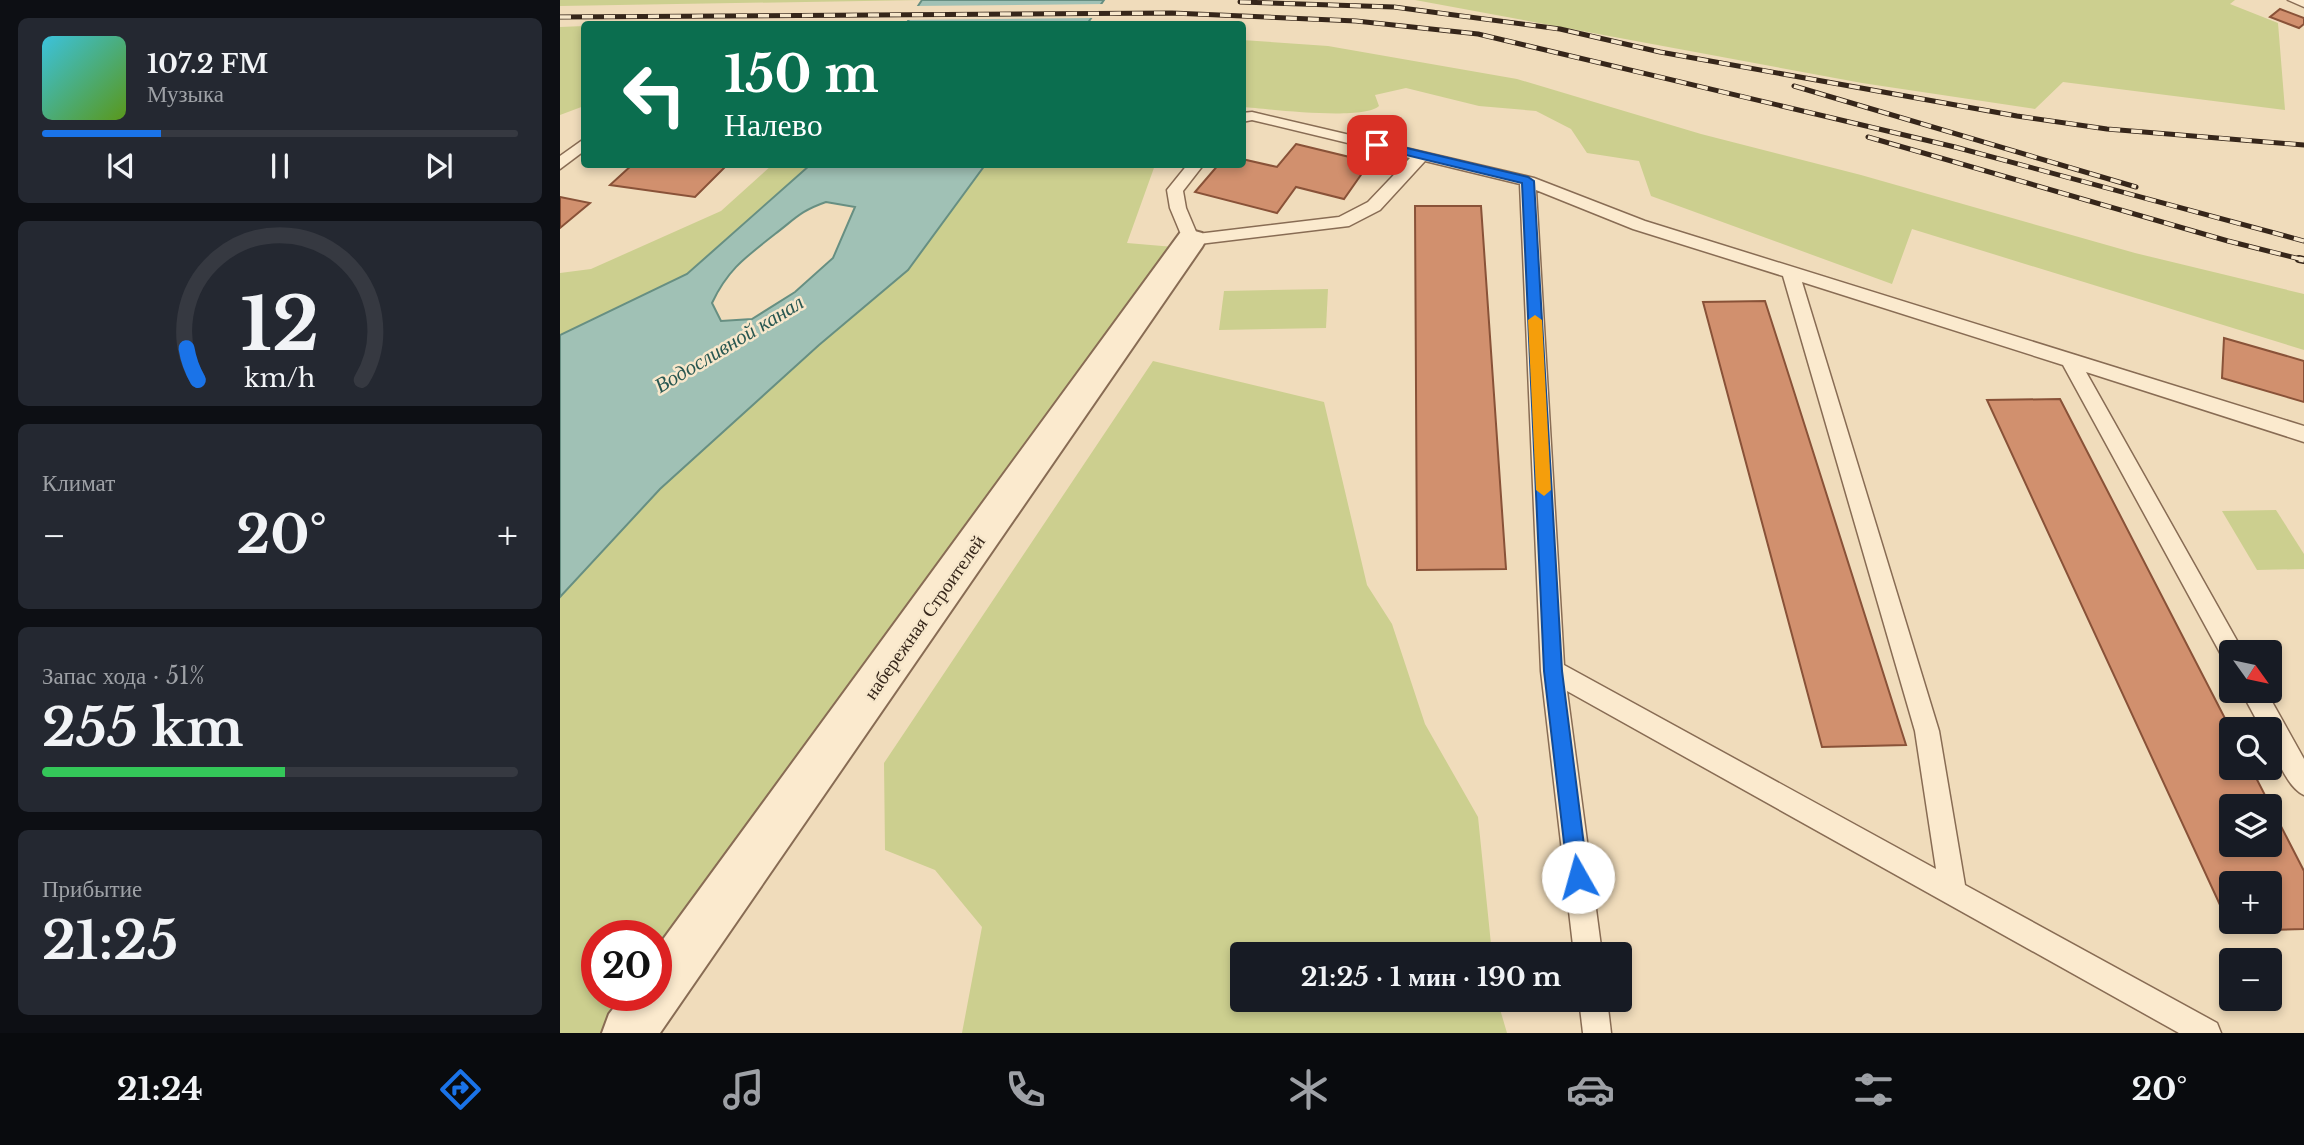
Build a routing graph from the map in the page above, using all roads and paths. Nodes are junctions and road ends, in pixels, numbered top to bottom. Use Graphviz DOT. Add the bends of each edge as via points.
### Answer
graph roads {
  1 [pos="2295,0"];
  2 [pos="2304,3"];
  3 [pos="1246,117"];
  4 [pos="1287,124"];
  5 [pos="1275,139"];
  6 [pos="581,146"];
  7 [pos="1422,155"];
  8 [pos="560,164"];
  9 [pos="1194,168"];
  10 [pos="1528,181"];
  11 [pos="1191,240"];
  12 [pos="1790,272"];
  13 [pos="2069,359"];
  14 [pos="2304,434"];
  15 [pos="2225,640"];
  16 [pos="1553,671"];
  17 [pos="2260,704"];
  18 [pos="2304,783"];
  19 [pos="1953,892"];
  20 [pos="1587,942"];
  21 [pos="672,971"];
  22 [pos="644,1011"];
  23 [pos="1595,1012"];
  24 [pos="628,1033"];
  25 [pos="1597,1033"];
  26 [pos="2207,1033"];
  1 -- 2 [label="lane"];
  3 -- 4 [label="lane"];
  4 -- 5 [label="lane"];
  4 -- 7 [label="lane"];
  6 -- 8 [label="lane"];
  7 -- 10 [label="lane"];
  7 -- 11 [label="lane" via="1374,206 1343,222"];
  9 -- 11 [label="lane" via="1175,190"];
  10 -- 12 [label="lane" via="1639,225"];
  10 -- 16 [label="lane"];
  11 -- 21 [label="street, набережная Строителей"];
  12 -- 13 [label="lane"];
  12 -- 19 [label="lane" via="1927,731"];
  13 -- 14 [label="lane"];
  13 -- 15 [label="lane"];
  16 -- 19 [label="lane"];
  16 -- 20 [label="lane"];
  17 -- 18 [label="lane"];
  19 -- 26 [label="lane"];
  22 -- 24 [label="street, набережная Строителей"];
  23 -- 25 [label="lane"];
}
